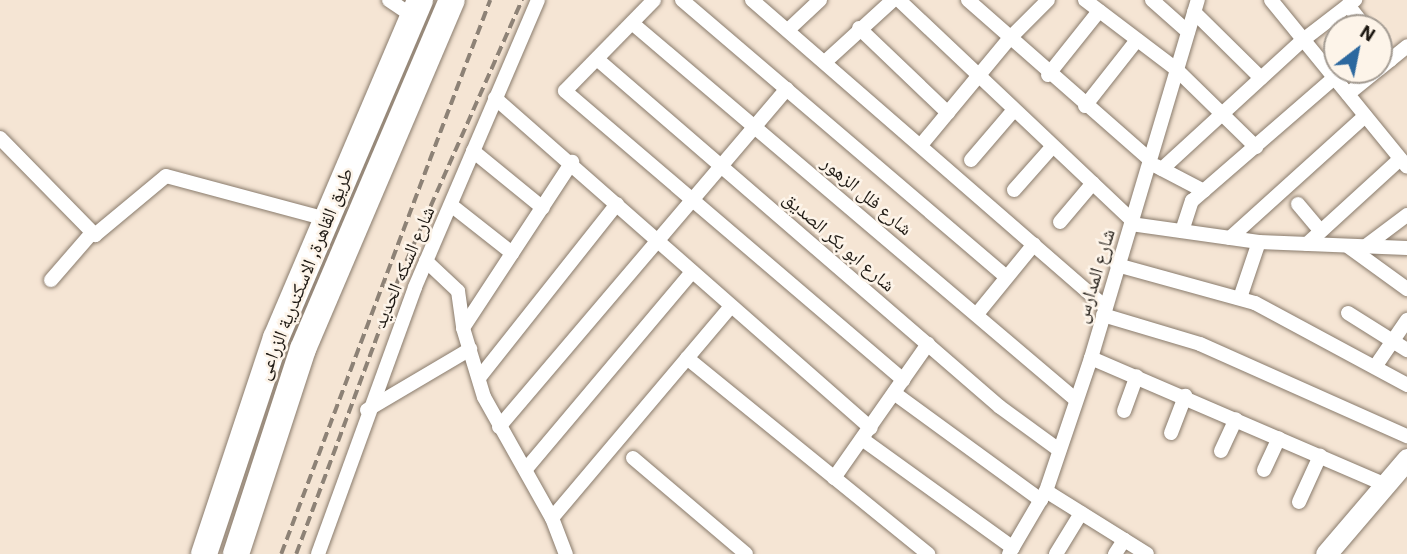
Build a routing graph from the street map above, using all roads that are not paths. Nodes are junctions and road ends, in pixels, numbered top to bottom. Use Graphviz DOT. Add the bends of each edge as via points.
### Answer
graph roads {
  1 [pos="389,0"];
  2 [pos="452,0"];
  3 [pos="538,0"];
  4 [pos="654,0"];
  5 [pos="682,0"];
  6 [pos="752,0"];
  7 [pos="820,0"];
  8 [pos="893,0"];
  9 [pos="899,0"];
  10 [pos="968,0"];
  11 [pos="1048,0"];
  12 [pos="1085,0"];
  13 [pos="1152,0"];
  14 [pos="1271,0"];
  15 [pos="1352,3"];
  16 [pos="1196,6"];
  17 [pos="417,8"];
  18 [pos="1099,11"];
  19 [pos="632,23"];
  20 [pos="859,28"];
  21 [pos="788,30"];
  22 [pos="1188,32"];
  23 [pos="1009,39"];
  24 [pos="1137,40"];
  25 [pos="1303,40"];
  26 [pos="1407,46"];
  27 [pos="1393,57"];
  28 [pos="597,59"];
  29 [pos="825,62"];
  30 [pos="1323,65"];
  31 [pos="1175,69"];
  32 [pos="1048,75"];
  33 [pos="977,78"];
  34 [pos="1261,78"];
  35 [pos="1327,84"];
  36 [pos="1339,84"];
  37 [pos="1360,84"];
  38 [pos="787,89"];
  39 [pos="1348,94"];
  40 [pos="495,98"];
  41 [pos="1085,106"];
  42 [pos="1013,111"];
  43 [pos="948,113"];
  44 [pos="1222,114"];
  45 [pos="1364,116"];
  46 [pos="755,127"];
  47 [pos="0,139"];
  48 [pos="922,145"];
  49 [pos="1052,147"];
  50 [pos="1256,147"];
  51 [pos="473,151"];
  52 [pos="971,160"];
  53 [pos="1149,160"];
  54 [pos="572,162"];
  55 [pos="1404,163"];
  56 [pos="721,166"];
  57 [pos="1162,169"];
  58 [pos="1093,183"];
  59 [pos="1014,190"];
  60 [pos="1204,191"];
  61 [pos="692,200"];
  62 [pos="617,204"];
  63 [pos="1298,204"];
  64 [pos="451,205"];
  65 [pos="543,208"];
  66 [pos="1407,215"];
  67 [pos="326,219"];
  68 [pos="1060,222"];
  69 [pos="1131,222"];
  70 [pos="1182,231"];
  71 [pos="1321,231"];
  72 [pos="91,234"];
  73 [pos="1230,238"];
  74 [pos="657,241"];
  75 [pos="1259,242"];
  76 [pos="1034,244"];
  77 [pos="1307,244"];
  78 [pos="1356,247"];
  79 [pos="1407,248"];
  80 [pos="512,253"];
  81 [pos="426,261"];
  82 [pos="1117,265"];
  83 [pos="692,272"];
  84 [pos="1006,277"];
  85 [pos="51,280"];
  86 [pos="1407,289"];
  87 [pos="1240,298"];
  88 [pos="730,307"];
  89 [pos="1104,311"];
  90 [pos="1348,313"];
  91 [pos="977,314"];
  92 [pos="1407,320"];
  93 [pos="463,328"];
  94 [pos="1392,340"];
  95 [pos="928,344"];
  96 [pos="470,349"];
  97 [pos="1407,350"];
  98 [pos="687,358"];
  99 [pos="1091,358"];
  100 [pos="1375,367"];
  101 [pos="1137,376"];
  102 [pos="479,379"];
  103 [pos="903,380"];
  104 [pos="1407,384"];
  105 [pos="894,393"];
  106 [pos="1185,397"];
  107 [pos="1076,400"];
  108 [pos="367,410"];
  109 [pos="1124,411"];
  110 [pos="1236,419"];
  111 [pos="499,427"];
  112 [pos="1171,433"];
  113 [pos="866,434"];
  114 [pos="1407,436"];
  115 [pos="1279,438"];
  116 [pos="1059,450"];
  117 [pos="1222,451"];
  118 [pos="1320,456"];
  119 [pos="633,458"];
  120 [pos="1407,459"];
  121 [pos="526,469"];
  122 [pos="1264,470"];
  123 [pos="834,478"];
  124 [pos="1386,485"];
  125 [pos="1043,496"];
  126 [pos="1299,502"];
  127 [pos="1081,513"];
  128 [pos="552,518"];
  129 [pos="1124,540"];
  130 [pos="1011,551"];
  131 [pos="204,554"];
  132 [pos="236,554"];
  133 [pos="318,554"];
  134 [pos="566,554"];
  135 [pos="746,554"];
  136 [pos="928,554"];
  137 [pos="1056,554"];
  138 [pos="1115,554"];
  139 [pos="1147,554"];
  140 [pos="1326,554"];
  1 -- 17 [label="street"];
  2 -- 132 [label="highway, طريق القاهرة, الاسكندرية الزراعى" via="303,349"];
  3 -- 40 [label="street, شارع السكه الحديد"];
  4 -- 19 [label="street"];
  5 -- 38 [label="street"];
  6 -- 21 [label="street"];
  7 -- 21 [label="street"];
  8 -- 20 [label="street"];
  9 -- 33 [label="street"];
  10 -- 23 [label="street"];
  11 -- 23 [label="street"];
  12 -- 18 [label="street"];
  13 -- 22 [label="street"];
  14 -- 25 [label="street"];
  15 -- 25 [label="street"];
  16 -- 22 [label="street, شارع المدارس"];
  16 -- 34 [label="street"];
  17 -- 67 [label="highway, طريق القاهرة, الاسكندرية الزراعى"];
  18 -- 24 [label="street"];
  18 -- 32 [label="street"];
  19 -- 28 [label="street"];
  19 -- 46 [label="street, شارع فلل الزهور"];
  20 -- 29 [label="street"];
  20 -- 43 [label="street"];
  21 -- 29 [label="street"];
  22 -- 31 [label="street, شارع المدارس"];
  23 -- 32 [label="street"];
  23 -- 33 [label="street"];
  24 -- 31 [label="street"];
  24 -- 41 [label="street"];
  25 -- 30 [label="street"];
  25 -- 34 [label="street"];
  26 -- 27 [label="street"];
  28 -- 56 [label="street, شارع ابو بكر الصديق"];
  28 -- 61 [label="street" via="565,91"];
  29 -- 48 [label="street"];
  31 -- 44 [label="street"];
  31 -- 53 [label="street, شارع المدارس"];
  32 -- 41 [label="street"];
  33 -- 42 [label="street"];
  33 -- 43 [label="street"];
  34 -- 44 [label="street"];
  35 -- 50 [label="street"];
  36 -- 39 [label="street"];
  37 -- 39 [label="street"];
  38 -- 46 [label="street"];
  38 -- 84 [label="street"];
  39 -- 45 [label="street"];
  40 -- 51 [label="street, شارع السكه الحديد"];
  40 -- 54 [label="street"];
  41 -- 53 [label="street"];
  42 -- 49 [label="street"];
  42 -- 52 [label="street"];
  43 -- 48 [label="street"];
  44 -- 50 [label="street"];
  44 -- 57 [label="street"];
  45 -- 55 [label="street"];
  45 -- 73 [label="street"];
  46 -- 56 [label="street"];
  46 -- 91 [label="street, شارع فلل الزهور"];
  47 -- 72 [label="street"];
  48 -- 76 [label="street"];
  49 -- 58 [label="street"];
  49 -- 59 [label="street"];
  50 -- 60 [label="street"];
  51 -- 64 [label="street, شارع السكه الحديد"];
  51 -- 65 [label="street"];
  53 -- 57 [label="street"];
  53 -- 69 [label="street, شارع المدارس"];
  54 -- 62 [label="street"];
  54 -- 65 [label="street"];
  55 -- 71 [label="street"];
  56 -- 61 [label="street"];
  56 -- 95 [label="street, شارع ابو بكر الصديق"];
  57 -- 60 [label="street"];
  58 -- 68 [label="street"];
  58 -- 69 [label="street"];
  60 -- 70 [label="street" via="1192,201"];
  61 -- 74 [label="street"];
  61 -- 103 [label="street"];
  62 -- 74 [label="street"];
  62 -- 102 [label="street"];
  63 -- 71 [label="street"];
  64 -- 80 [label="street"];
  64 -- 81 [label="street, شارع السكه الحديد"];
  65 -- 80 [label="street"];
  66 -- 78 [label="street"];
  67 -- 72 [label="street" via="166,176 103,232"];
  67 -- 131 [label="highway, طريق القاهرة, الاسكندرية الزراعى" via="276,338"];
  69 -- 70 [label="street"];
  69 -- 82 [label="street, شارع المدارس"];
  70 -- 73 [label="street"];
  71 -- 77 [label="street"];
  72 -- 85 [label="street"];
  73 -- 75 [label="street"];
  74 -- 83 [label="street"];
  74 -- 111 [label="street"];
  75 -- 77 [label="street"];
  75 -- 87 [label="street"];
  76 -- 84 [label="street"];
  76 -- 89 [label="street"];
  77 -- 78 [label="street"];
  78 -- 79 [label="street"];
  78 -- 86 [label="street"];
  80 -- 93 [label="street"];
  81 -- 93 [label="street" via="458,291"];
  81 -- 108 [label="street, شارع السكه الحديد"];
  82 -- 87 [label="street"];
  82 -- 89 [label="street, شارع المدارس"];
  83 -- 88 [label="street"];
  83 -- 121 [label="street"];
  84 -- 91 [label="street"];
  87 -- 100 [label="street"];
  88 -- 98 [label="street"];
  88 -- 113 [label="street"];
  89 -- 99 [label="street, شارع المدارس"];
  89 -- 114 [label="street" via="1200,344"];
  90 -- 94 [label="street"];
  91 -- 107 [label="street, شارع فلل الزهور"];
  92 -- 94 [label="street"];
  93 -- 96 [label="street"];
  94 -- 97 [label="street"];
  94 -- 100 [label="street"];
  95 -- 103 [label="street"];
  95 -- 116 [label="street, شارع ابو بكر الصديق" via="1000,407"];
  96 -- 102 [label="street"];
  96 -- 108 [label="street"];
  98 -- 123 [label="street"];
  98 -- 128 [label="street"];
  99 -- 101 [label="street"];
  99 -- 107 [label="street, شارع المدارس"];
  100 -- 104 [label="street"];
  101 -- 106 [label="street"];
  101 -- 109 [label="street"];
  102 -- 111 [label="street"];
  103 -- 105 [label="street"];
  105 -- 113 [label="street"];
  105 -- 125 [label="street"];
  106 -- 110 [label="street"];
  106 -- 112 [label="street"];
  107 -- 116 [label="street, شارع المدارس"];
  108 -- 133 [label="street, شارع السكه الحديد"];
  110 -- 115 [label="street"];
  110 -- 117 [label="street"];
  111 -- 121 [label="street"];
  113 -- 123 [label="street"];
  113 -- 130 [label="street"];
  115 -- 118 [label="street"];
  115 -- 122 [label="street"];
  116 -- 125 [label="street, شارع المدارس"];
  118 -- 124 [label="street"];
  118 -- 126 [label="street"];
  119 -- 135 [label="street"];
  120 -- 124 [label="street"];
  121 -- 128 [label="street"];
  123 -- 136 [label="street"];
  124 -- 140 [label="street"];
  125 -- 127 [label="street"];
  125 -- 130 [label="street, شارع المدارس"];
  127 -- 129 [label="street"];
  127 -- 137 [label="street"];
  128 -- 134 [label="street"];
  129 -- 138 [label="street"];
  129 -- 139 [label="street"];
}
